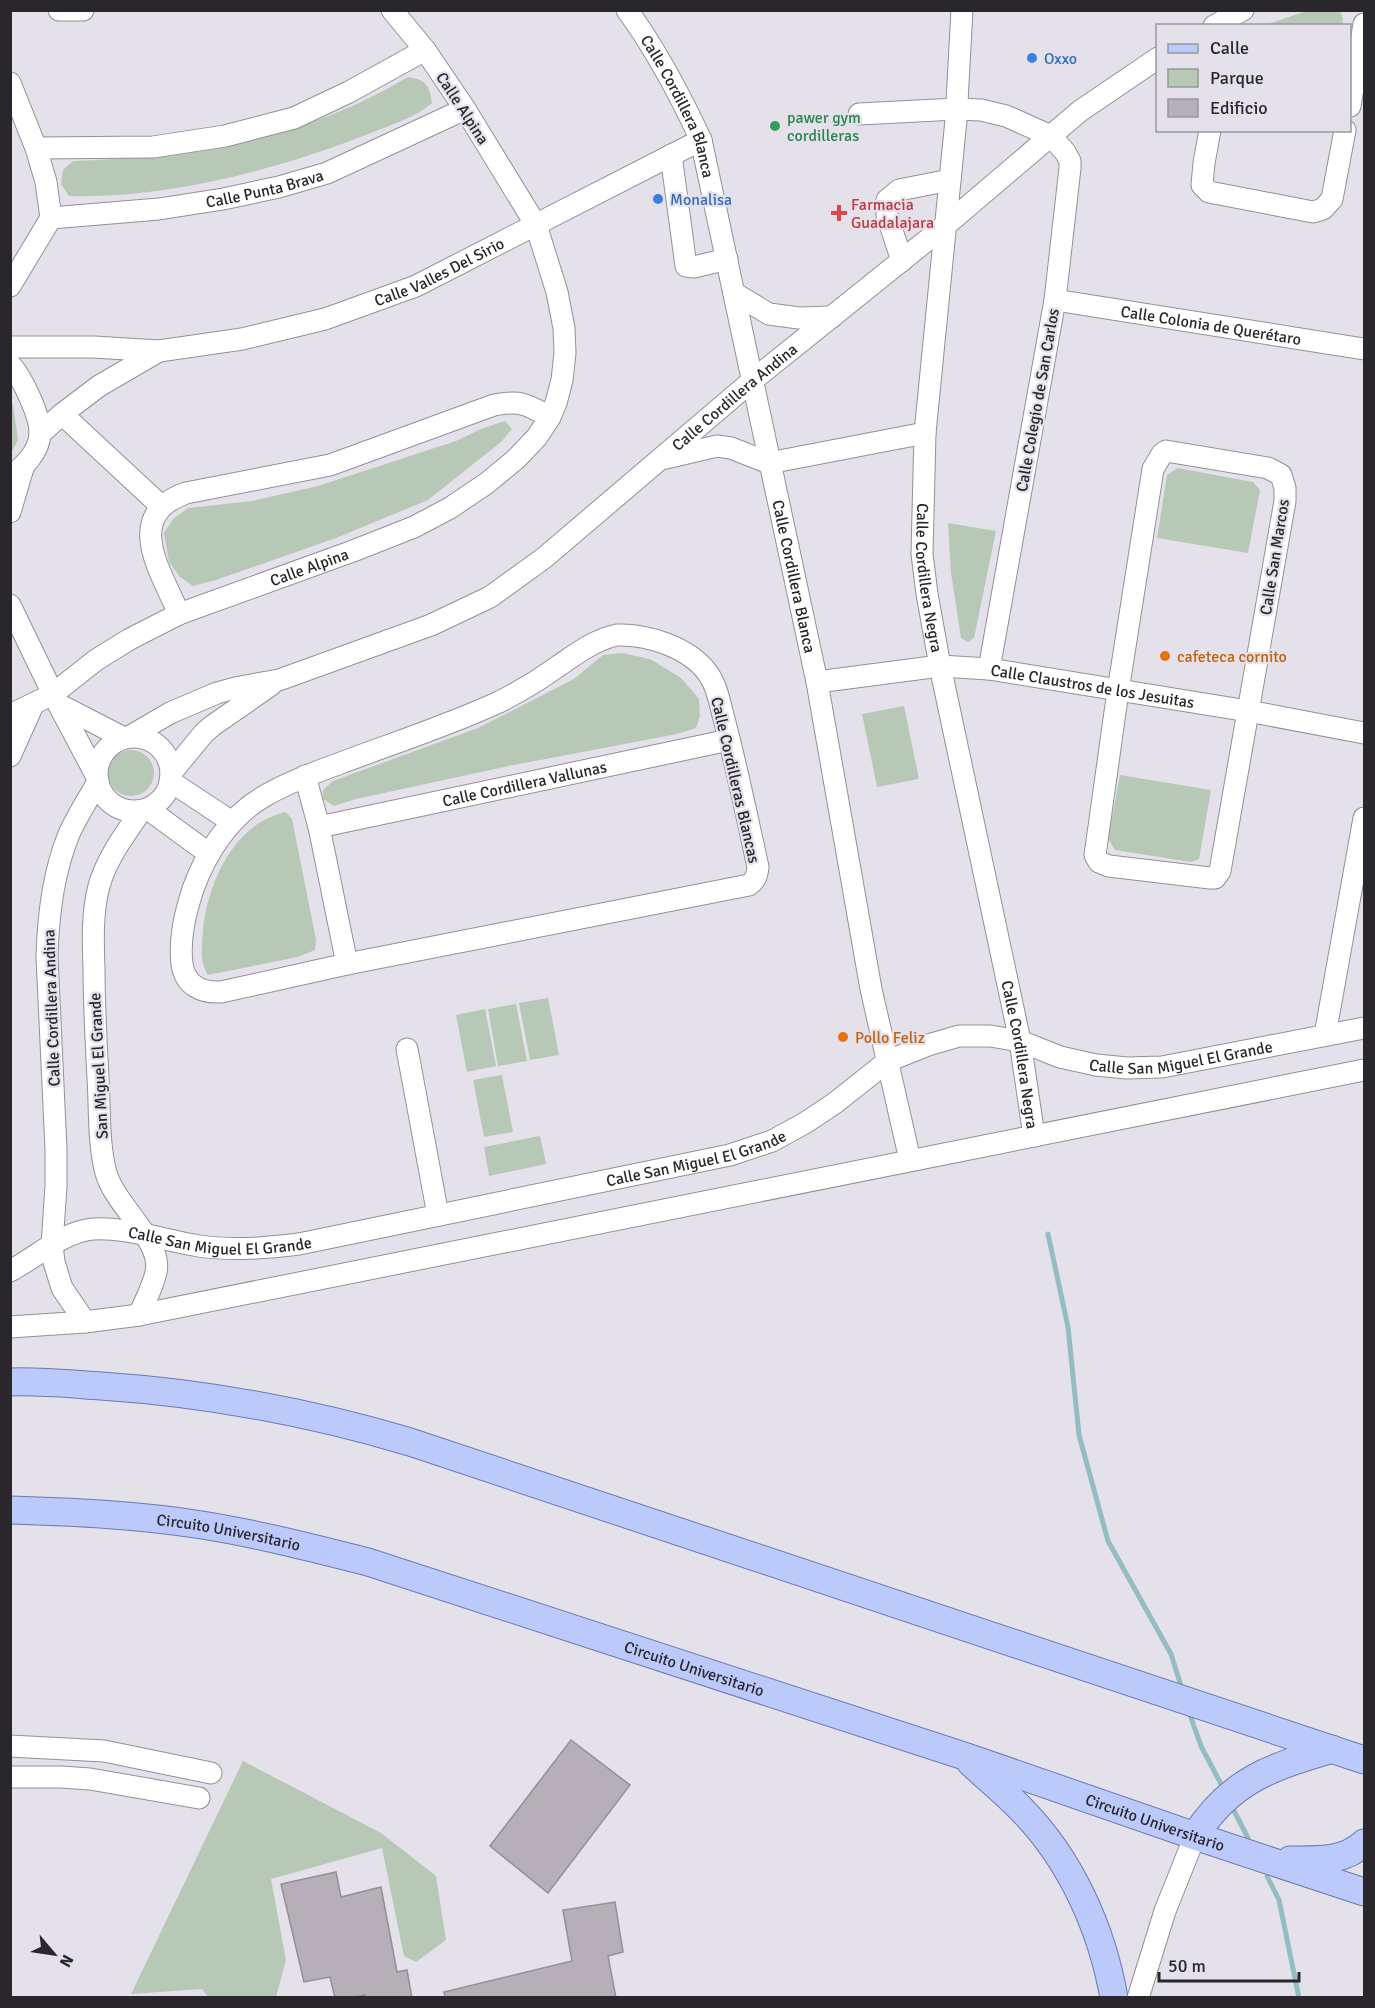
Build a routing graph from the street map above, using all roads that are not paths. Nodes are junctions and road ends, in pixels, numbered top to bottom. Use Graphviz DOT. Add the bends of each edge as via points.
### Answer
graph roads {
  1 [pos="59,10"];
  2 [pos="83,10"];
  3 [pos="392,10"];
  4 [pos="627,10"];
  5 [pos="967,12"];
  6 [pos="1236,17"];
  7 [pos="1219,24"];
  8 [pos="1365,24"];
  9 [pos="425,50"];
  10 [pos="1156,59"];
  11 [pos="10,83"];
  12 [pos="1351,101"];
  13 [pos="465,109"];
  14 [pos="956,109"];
  15 [pos="859,114"];
  16 [pos="1210,132"];
  17 [pos="1345,132"];
  18 [pos="1051,136"];
  19 [pos="701,140"];
  20 [pos="36,148"];
  21 [pos="671,155"];
  22 [pos="950,180"];
  23 [pos="51,218"];
  24 [pos="536,225"];
  25 [pos="946,225"];
  26 [pos="727,259"];
  27 [pos="902,261"];
  28 [pos="10,286"];
  29 [pos="734,292"];
  30 [pos="1055,300"];
  31 [pos="832,317"];
  32 [pos="10,347"];
  33 [pos="1365,349"];
  34 [pos="159,351"];
  35 [pos="10,364"];
  36 [pos="753,380"];
  37 [pos="62,414"];
  38 [pos="550,417"];
  39 [pos="925,433"];
  40 [pos="40,434"];
  41 [pos="660,459"];
  42 [pos="769,463"];
  43 [pos="16,472"];
  44 [pos="161,506"];
  45 [pos="10,512"];
  46 [pos="10,605"];
  47 [pos="179,614"];
  48 [pos="940,666"];
  49 [pos="989,669"];
  50 [pos="279,680"];
  51 [pos="817,682"];
  52 [pos="1118,691"];
  53 [pos="56,700"];
  54 [pos="33,705"];
  55 [pos="1248,711"];
  56 [pos="10,715"];
  57 [pos="1365,733"];
  58 [pos="127,738"];
  59 [pos="729,740"];
  60 [pos="10,756"];
  61 [pos="305,776"];
  62 [pos="171,777"];
  63 [pos="97,780"];
  64 [pos="144,809"];
  65 [pos="1365,818"];
  66 [pos="232,822"];
  67 [pos="319,827"];
  68 [pos="208,853"];
  69 [pos="347,964"];
  70 [pos="1365,1028"];
  71 [pos="1325,1035"];
  72 [pos="1020,1041"];
  73 [pos="407,1049"];
  74 [pos="888,1061"];
  75 [pos="1365,1070"];
  76 [pos="1035,1136"];
  77 [pos="910,1160"];
  78 [pos="438,1215"];
  79 [pos="146,1236"];
  80 [pos="52,1245"];
  81 [pos="10,1271"];
  82 [pos="139,1315"];
  83 [pos="85,1322"];
  84 [pos="10,1327"];
  85 [pos="10,1382"];
  86 [pos="10,1510"];
  87 [pos="10,1746"];
  88 [pos="45,1746"];
  89 [pos="1332,1749"];
  90 [pos="964,1756"];
  91 [pos="1365,1760"];
  92 [pos="211,1773"];
  93 [pos="20,1777"];
  94 [pos="199,1798"];
  95 [pos="1195,1836"];
  96 [pos="1365,1843"];
  97 [pos="1268,1860"];
  98 [pos="1365,1892"];
  99 [pos="1114,1998"];
  100 [pos="1138,1998"];
  1 -- 2 [label="street"];
  3 -- 9 [label="street, Calle Alpina"];
  4 -- 19 [label="street, Calle Cordillera Blanca" via="678,90"];
  5 -- 14 [label="street, Calle Cordillera Negra"];
  6 -- 7 [label="street"];
  8 -- 12 [label="street"];
  9 -- 13 [label="street, Calle Alpina"];
  9 -- 20 [label="street" via="294,118 225,136 153,147"];
  10 -- 18 [label="street, Calle Cordillera Andina" via="1080,111"];
  11 -- 20 [label="street"];
  13 -- 23 [label="street, Calle Punta Brava" via="327,173 279,188 159,209"];
  13 -- 24 [label="street, Calle Alpina"];
  14 -- 15 [label="street"];
  14 -- 18 [label="street" via="1006,116"];
  14 -- 22 [label="street, Calle Cordillera Negra"];
  16 -- 17 [label="street" via="1202,185 1209,192 1313,212 1332,200"];
  18 -- 25 [label="street, Calle Cordillera Andina"];
  18 -- 30 [label="street, Calle Colegio de San Carlos" via="1070,161"];
  19 -- 21 [label="street, Calle Valles Del Sirio"];
  19 -- 26 [label="street, Calle Cordillera Blanca"];
  20 -- 23 [label="street"];
  21 -- 24 [label="street, Calle Valles Del Sirio"];
  21 -- 26 [label="street" via="686,266"];
  22 -- 25 [label="street, Calle Cordillera Negra"];
  22 -- 27 [label="street" via="899,190 887,200 887,215"];
  23 -- 28 [label="street"];
  24 -- 34 [label="street, Calle Valles Del Sirio" via="416,286 325,320 242,339"];
  24 -- 38 [label="street, Calle Alpina" via="564,328 562,380"];
  25 -- 27 [label="street, Calle Cordillera Andina"];
  25 -- 39 [label="street, Calle Cordillera Negra"];
  26 -- 29 [label="street, Calle Cordillera Blanca"];
  27 -- 31 [label="street, Calle Cordillera Andina"];
  29 -- 31 [label="street" via="769,314"];
  29 -- 36 [label="street, Calle Cordillera Blanca"];
  30 -- 33 [label="street, Calle Colonia de Querétaro"];
  30 -- 49 [label="street, Calle Colegio de San Carlos"];
  31 -- 36 [label="street, Calle Cordillera Andina"];
  32 -- 34 [label="street, Calle Valles Del Sirio"];
  34 -- 37 [label="street, Calle Valles Del Sirio" via="99,386"];
  35 -- 40 [label="street" via="27,390"];
  36 -- 41 [label="street, Calle Cordillera Andina"];
  36 -- 42 [label="street, Calle Cordillera Blanca"];
  37 -- 40 [label="street, Calle Valles Del Sirio"];
  37 -- 44 [label="street"];
  38 -- 44 [label="street" via="514,402 494,405 330,465 186,494"];
  38 -- 47 [label="street, Calle Alpina" via="516,459 450,508 353,551"];
  39 -- 42 [label="street"];
  39 -- 48 [label="street, Calle Cordillera Negra" via="922,554"];
  40 -- 43 [label="street" via="32,457"];
  41 -- 42 [label="street" via="717,446"];
  41 -- 50 [label="street, Calle Cordillera Andina" via="544,558 490,597 431,625"];
  42 -- 51 [label="street, Calle Cordillera Blanca"];
  43 -- 45 [label="street"];
  44 -- 47 [label="street" via="153,519 150,537"];
  46 -- 53 [label="street"];
  47 -- 53 [label="street, Calle Alpina" via="96,660"];
  48 -- 49 [label="street, Calle Claustros de los Jesuitas"];
  48 -- 51 [label="street, Calle Claustros de los Jesuitas"];
  48 -- 72 [label="street, Calle Cordillera Negra"];
  49 -- 52 [label="street, Calle Claustros de los Jesuitas"];
  50 -- 58 [label="street, Calle Cordillera Andina" via="217,693 170,713"];
  50 -- 62 [label="street, Calle Cordillera Andina" via="204,733"];
  51 -- 74 [label="street, Calle Cordillera Blanca" via="871,989"];
  52 -- 55 [label="street, Calle Claustros de los Jesuitas"];
  52 -- 55 [label="street, Calle San Marcos" via="1095,855 1099,862 1109,866 1210,878 1218,875"];
  52 -- 55 [label="street, Calle San Marcos" via="1153,469 1166,451 1268,468 1284,479 1285,501"];
  53 -- 54 [label="street, Calle Alpina"];
  53 -- 58 [label="street"];
  53 -- 63 [label="street"];
  54 -- 56 [label="street, Calle Alpina"];
  54 -- 60 [label="street"];
  55 -- 57 [label="street, Calle Claustros de los Jesuitas"];
  58 -- 62 [label="street" via="140,737 158,746 165,754"];
  58 -- 63 [label="street" via="107,748"];
  59 -- 61 [label="street, Calle Cordilleras Blancas" via="708,672 662,643 640,636 617,635 593,643 499,702"];
  59 -- 67 [label="street, Calle Cordillera Vallunas"];
  59 -- 69 [label="street, Calle Cordilleras Blancas" via="758,867 756,878 749,885"];
  61 -- 66 [label="street, Calle Cordilleras Blancas" via="262,797"];
  61 -- 67 [label="street"];
  62 -- 64 [label="street" via="162,798"];
  62 -- 66 [label="street"];
  63 -- 64 [label="street" via="110,803 124,810"];
  63 -- 80 [label="street, Calle Cordillera Andina" via="68,836 53,889 48,926 57,1186"];
  64 -- 68 [label="street"];
  64 -- 79 [label="street, San Miguel El Grande" via="114,852 99,887 93,946 106,1170 119,1201"];
  65 -- 71 [label="street"];
  66 -- 68 [label="street, Calle Cordilleras Blancas"];
  67 -- 69 [label="street"];
  68 -- 69 [label="street, Calle Cordilleras Blancas" via="186,909 180,952 187,980 195,988 221,992"];
  70 -- 71 [label="street, Calle San Miguel El Grande"];
  71 -- 72 [label="street, Calle San Miguel El Grande" via="1162,1067 1139,1068 1069,1059"];
  72 -- 74 [label="street, Calle San Miguel El Grande" via="960,1036"];
  72 -- 76 [label="street, Calle Cordillera Negra"];
  73 -- 78 [label="street"];
  74 -- 77 [label="street, Calle Cordillera Blanca"];
  74 -- 78 [label="street, Calle San Miguel El Grande" via="805,1123 753,1148"];
  75 -- 76 [label="street"];
  76 -- 77 [label="street"];
  77 -- 82 [label="street"];
  78 -- 79 [label="street, Calle San Miguel El Grande" via="265,1248 222,1249"];
  79 -- 80 [label="street, Calle San Miguel El Grande" via="121,1230 86,1230"];
  79 -- 82 [label="street, San Miguel El Grande" via="157,1260 153,1282"];
  80 -- 81 [label="street, Calle San Miguel El Grande"];
  80 -- 83 [label="street" via="62,1288"];
  82 -- 83 [label="street"];
  83 -- 84 [label="street"];
  85 -- 89 [label="main road" via="156,1390 226,1399 356,1426"];
  86 -- 90 [label="main road, Circuito Universitario" via="201,1525 368,1562"];
  87 -- 88 [label="street"];
  88 -- 92 [label="street" via="104,1751"];
  88 -- 93 [label="street"];
  89 -- 91 [label="main road"];
  89 -- 95 [label="main road" via="1287,1763 1243,1785 1218,1804"];
  90 -- 95 [label="main road, Circuito Universitario"];
  90 -- 99 [label="main road" via="1023,1810 1066,1868 1088,1908"];
  93 -- 94 [label="street" via="90,1779"];
  95 -- 97 [label="main road, Circuito Universitario"];
  95 -- 100 [label="street" via="1169,1900"];
  96 -- 97 [label="main road" via="1356,1851 1329,1859"];
  97 -- 98 [label="main road, Circuito Universitario"];
}
